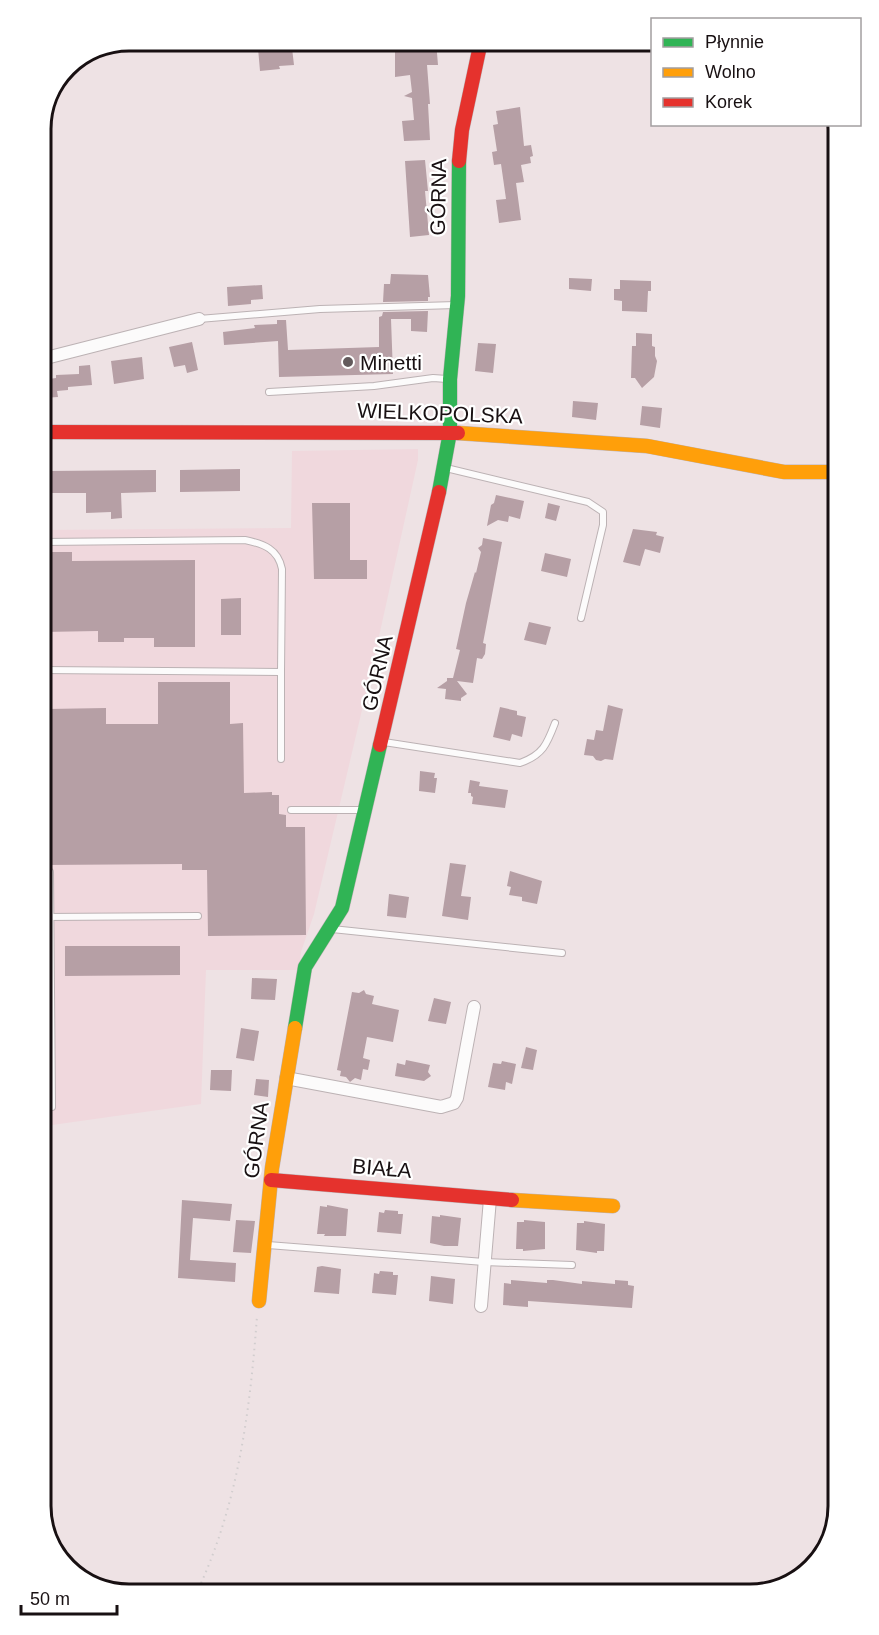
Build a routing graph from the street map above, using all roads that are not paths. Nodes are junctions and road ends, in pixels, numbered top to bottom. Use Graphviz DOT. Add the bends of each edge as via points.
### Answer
graph roads {
  1 [pos="479,51"];
  2 [pos="458,305"];
  3 [pos="199,319"];
  4 [pos="51,356"];
  5 [pos="450,379"];
  6 [pos="269,392"];
  7 [pos="51,432"];
  8 [pos="450,432"];
  9 [pos="445,468"];
  10 [pos="828,472"];
  11 [pos="51,542"];
  12 [pos="580,618"];
  13 [pos="51,670"];
  14 [pos="281,672"];
  15 [pos="555,723"];
  16 [pos="382,742"];
  17 [pos="281,759"];
  18 [pos="291,810"];
  19 [pos="366,810"];
  20 [pos="198,916"];
  21 [pos="51,917"];
  22 [pos="332,929"];
  23 [pos="562,953"];
  24 [pos="474,1007"];
  25 [pos="51,1060"];
  26 [pos="286,1078"];
  27 [pos="52,1107"];
  28 [pos="271,1180"];
  29 [pos="490,1199"];
  30 [pos="613,1206"];
  31 [pos="264,1245"];
  32 [pos="484,1262"];
  33 [pos="572,1265"];
  34 [pos="259,1301"];
  35 [pos="481,1306"];
  1 -- 2 [label="street, GÓRNA" via="458,169"];
  2 -- 3 [label="lane" via="320,309"];
  2 -- 5 [label="street, GÓRNA"];
  3 -- 4 [label="street"];
  5 -- 6 [label="lane"];
  5 -- 8 [label="street, GÓRNA"];
  7 -- 8 [label="street, WIELKOPOLSKA"];
  8 -- 9 [label="street, GÓRNA"];
  8 -- 10 [label="street, WIELKOPOLSKA" via="647,446 784,472"];
  9 -- 12 [label="lane" via="588,502 603,512"];
  9 -- 16 [label="street, GÓRNA"];
  11 -- 14 [label="lane" via="245,540 270,548 282,569"];
  13 -- 14 [label="lane"];
  14 -- 17 [label="lane"];
  15 -- 16 [label="lane" via="542,752 520,763"];
  16 -- 19 [label="street, GÓRNA"];
  18 -- 19 [label="lane"];
  19 -- 22 [label="street, GÓRNA" via="342,908"];
  20 -- 21 [label="lane"];
  22 -- 23 [label="lane"];
  22 -- 26 [label="street, GÓRNA" via="305,967"];
  24 -- 26 [label="street" via="457,1098 448,1106"];
  25 -- 27 [label="lane"];
  26 -- 28 [label="street, GÓRNA"];
  28 -- 29 [label="street, BIAŁA"];
  28 -- 31 [label="street, GÓRNA"];
  29 -- 30 [label="street, BIAŁA"];
  29 -- 32 [label="street"];
  31 -- 32 [label="lane"];
  31 -- 34 [label="street, GÓRNA"];
  32 -- 33 [label="lane"];
  32 -- 35 [label="street"];
}
